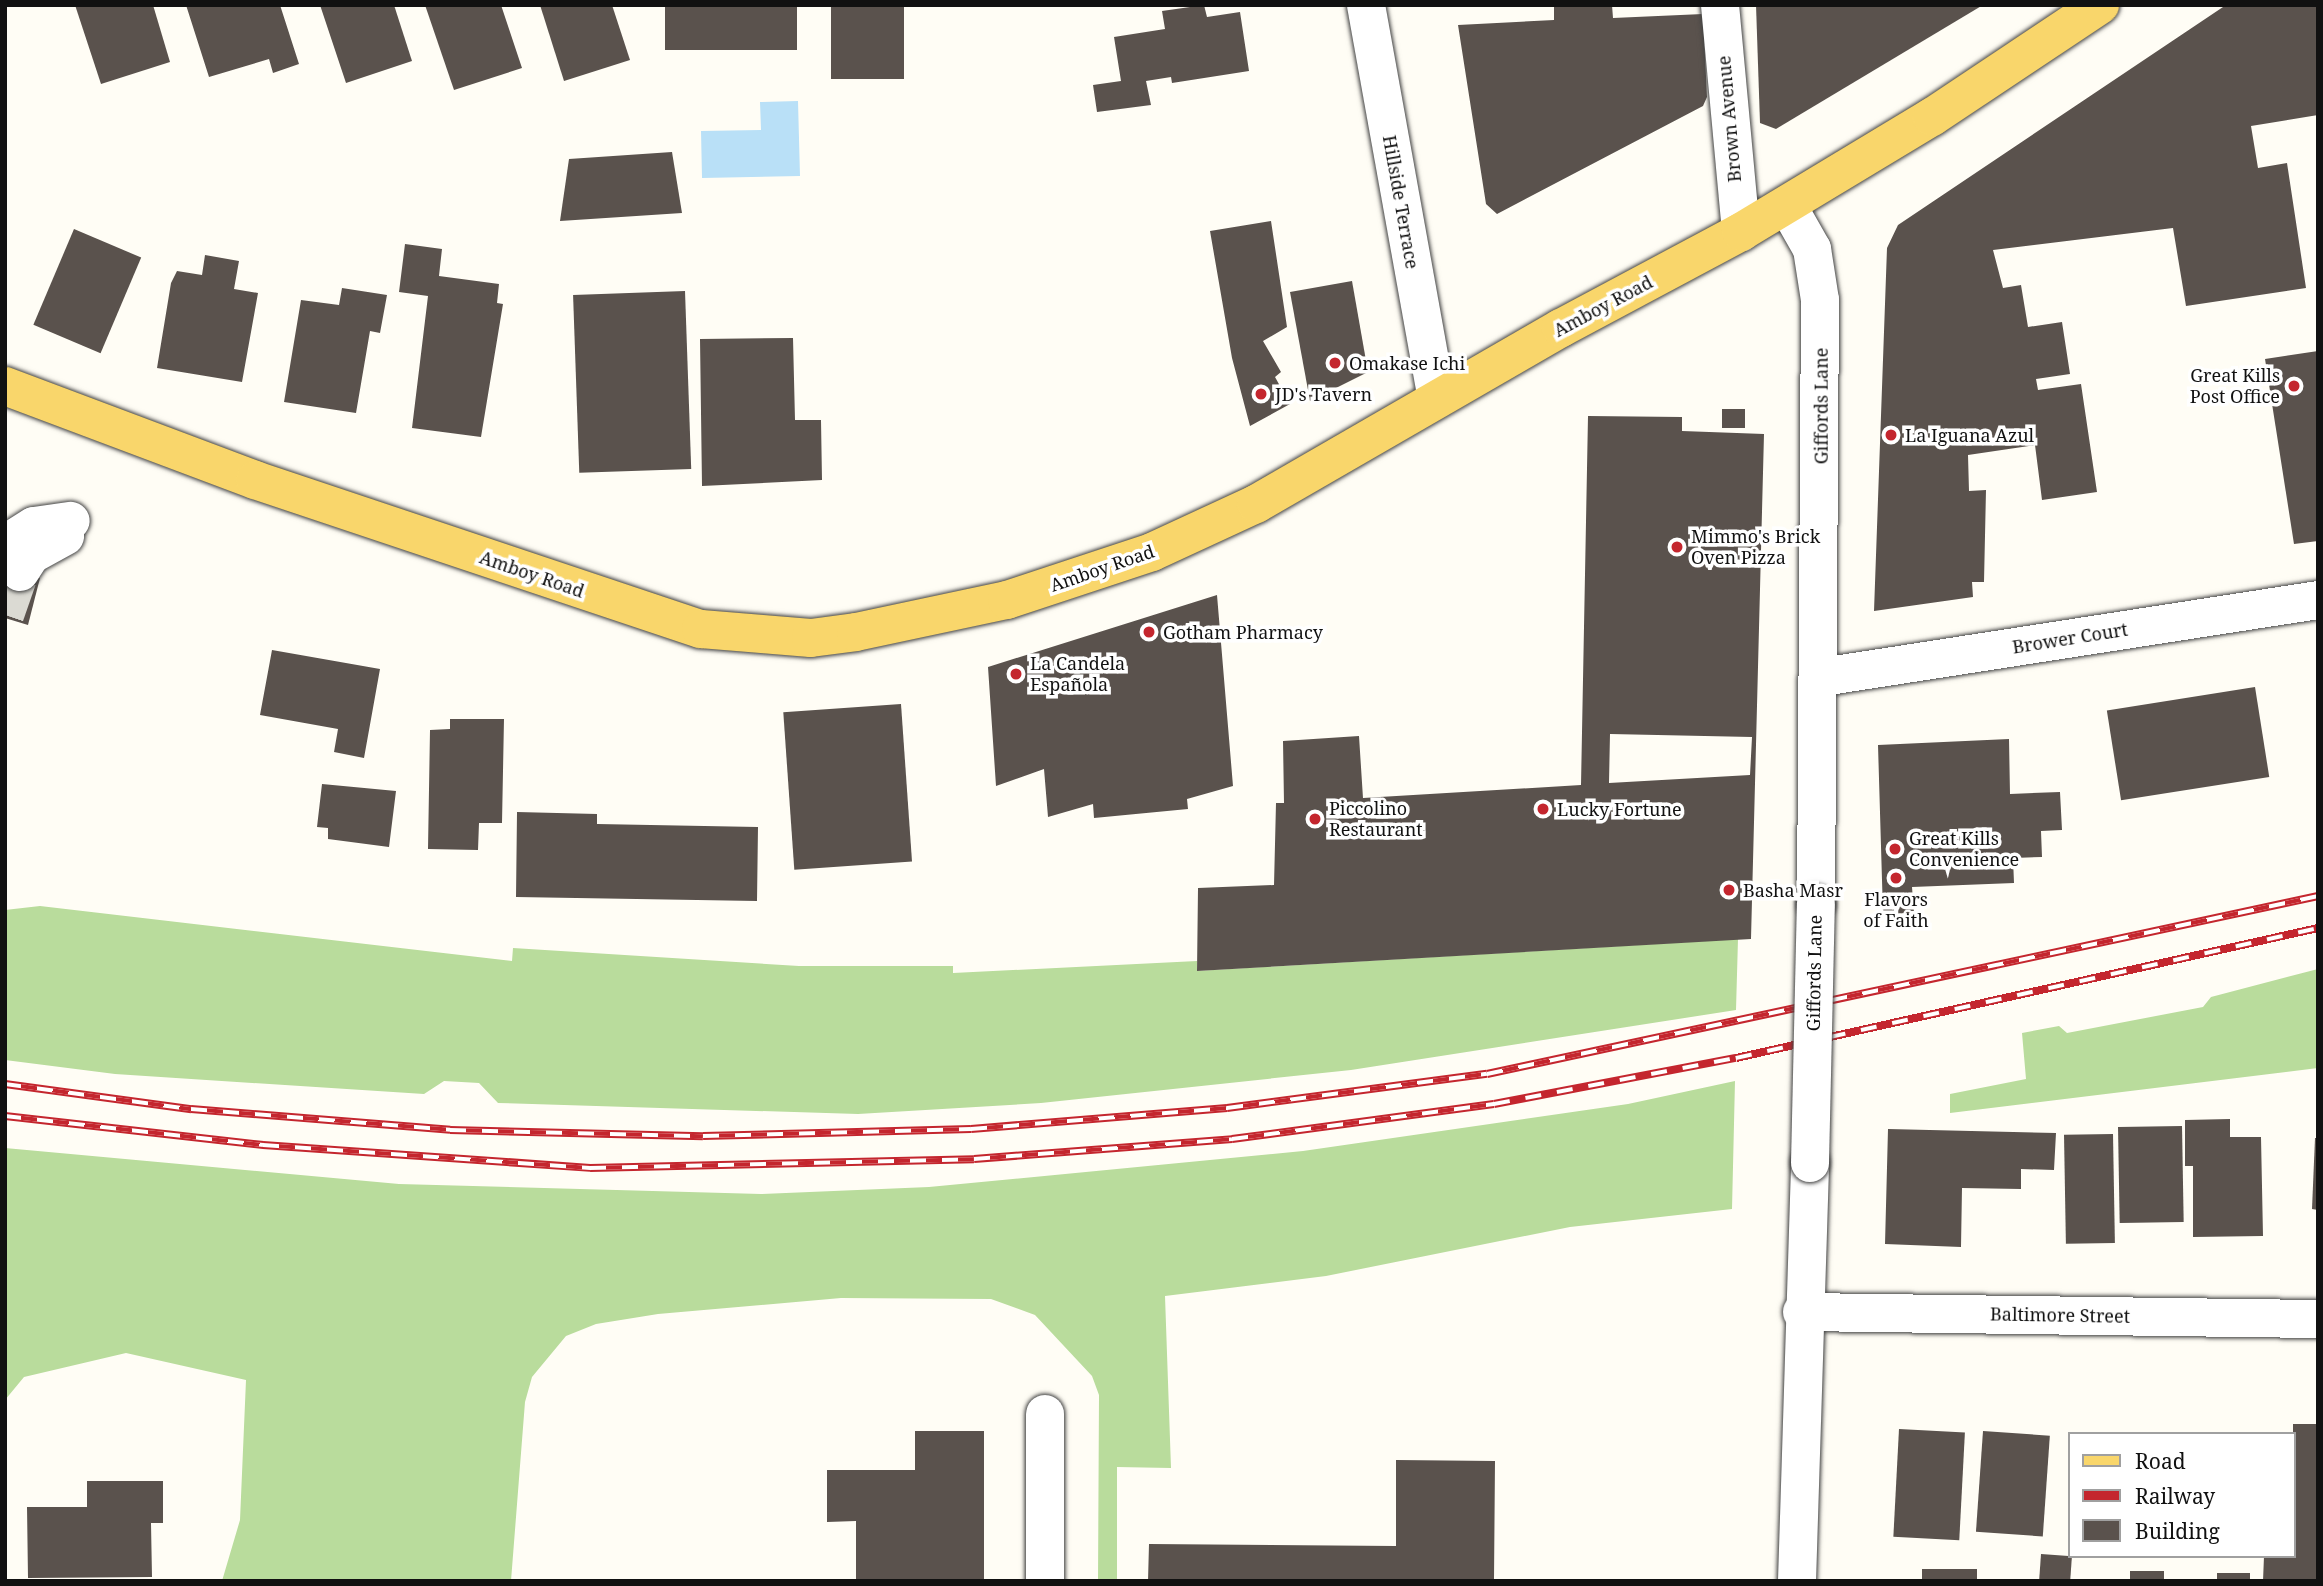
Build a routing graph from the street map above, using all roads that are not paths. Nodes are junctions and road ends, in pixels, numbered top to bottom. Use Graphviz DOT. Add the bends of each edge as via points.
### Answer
graph roads {
  1 [pos="1366,5"];
  2 [pos="1720,5"];
  3 [pos="2100,5"];
  4 [pos="1787,205"];
  5 [pos="1741,232"];
  6 [pos="5,386"];
  7 [pos="1437,398"];
  8 [pos="68,529"];
  9 [pos="13,558"];
  10 [pos="2318,600"];
  11 [pos="1822,677"];
  12 [pos="1802,1312"];
  13 [pos="2318,1319"];
  14 [pos="1045,1414"];
  15 [pos="1045,1581"];
  16 [pos="1797,1581"];
  1 -- 7 [label="street, Hillside Terrace"];
  2 -- 5 [label="street, Brown Avenue"];
  3 -- 4 [label="main road, Amboy Road"];
  4 -- 5 [label="main road, Amboy Road"];
  4 -- 11 [label="street, Giffords Lane" via="1812,249 1820,300"];
  5 -- 7 [label="main road, Amboy Road"];
  6 -- 7 [label="main road, Amboy Road" via="255,480 646,612 701,629 811,638 1007,600 1152,552 1256,504"];
  8 -- 9 [label="street" via="31,555"];
  10 -- 11 [label="street, Brower Court"];
  11 -- 12 [label="street, Giffords Lane, bridge"];
  12 -- 13 [label="street, Baltimore Street"];
  12 -- 16 [label="street, Giffords Lane"];
  14 -- 15 [label="street"];
}
